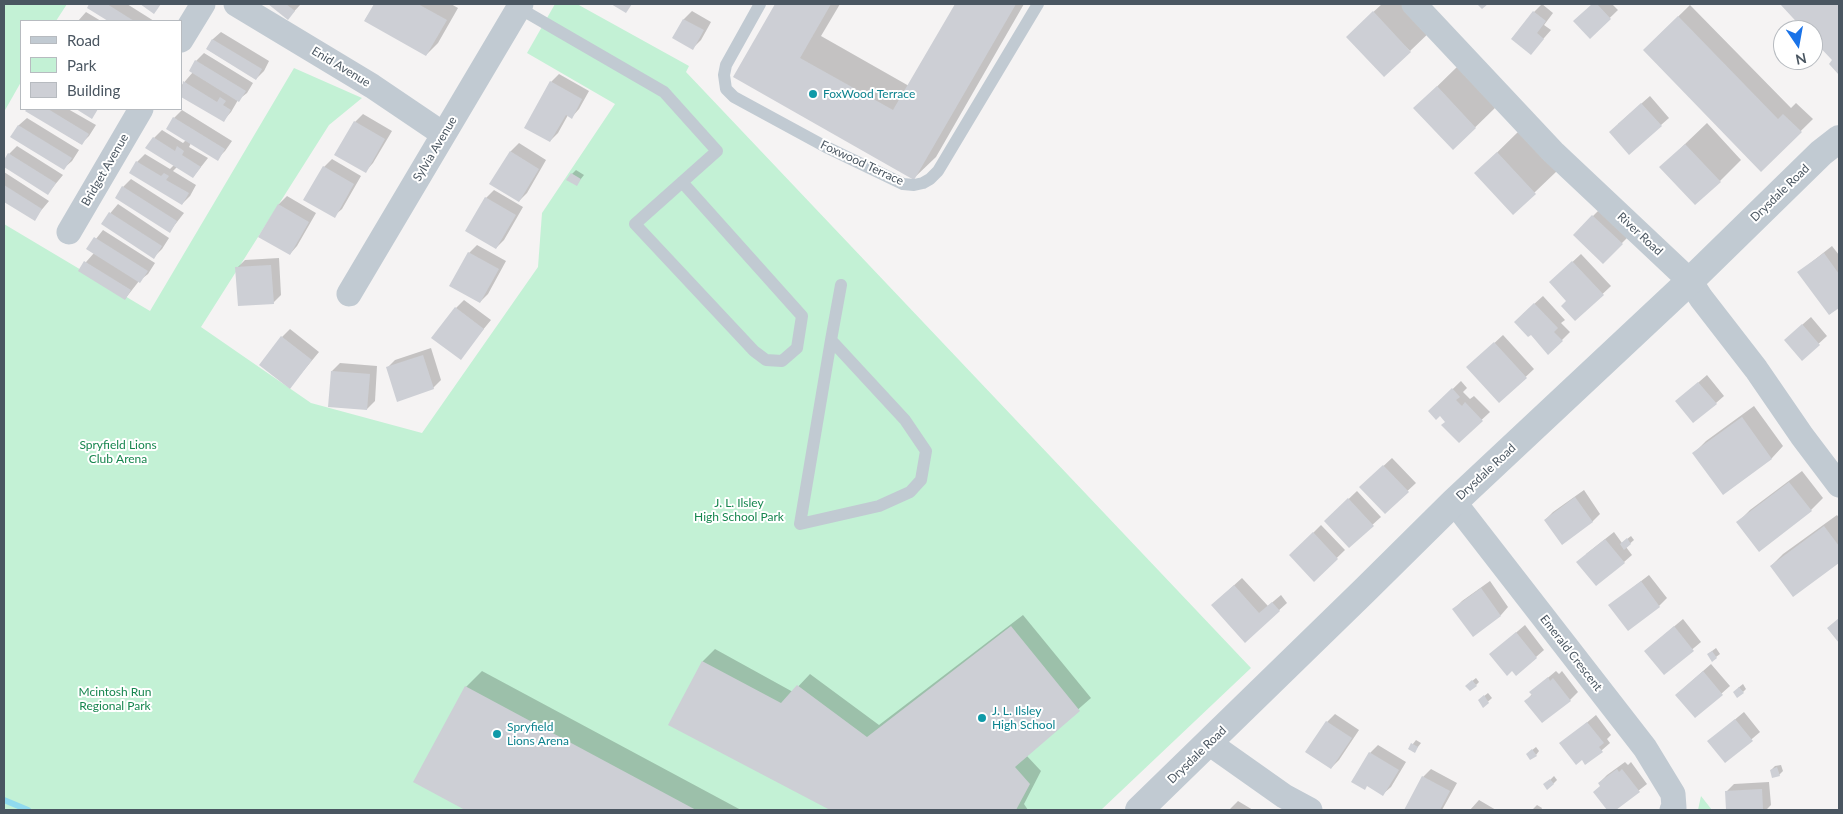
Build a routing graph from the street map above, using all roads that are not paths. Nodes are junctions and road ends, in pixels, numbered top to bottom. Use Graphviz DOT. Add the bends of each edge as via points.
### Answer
graph roads {
  1 [pos="203,4"];
  2 [pos="236,4"];
  3 [pos="760,4"];
  4 [pos="1038,4"];
  5 [pos="1414,4"];
  6 [pos="520,6"];
  7 [pos="182,38"];
  8 [pos="140,110"];
  9 [pos="443,134"];
  10 [pos="1839,139"];
  11 [pos="682,182"];
  12 [pos="69,232"];
  13 [pos="1690,281"];
  14 [pos="842,285"];
  15 [pos="349,294"];
  16 [pos="831,340"];
  17 [pos="1839,485"];
  18 [pos="1454,502"];
  19 [pos="1209,743"];
  20 [pos="1139,810"];
  21 [pos="1310,810"];
  22 [pos="1672,810"];
  1 -- 7 [label="street"];
  2 -- 9 [label="street, Enid Avenue" via="372,86"];
  3 -- 4 [label="lane, Foxwood Terrace" via="726,66 726,89 734,97 826,147 903,184 914,185 930,179 938,171"];
  5 -- 13 [label="street, River Road" via="1553,152"];
  6 -- 9 [label="street, Sylvia Avenue"];
  6 -- 11 [label="lane" via="664,92 717,151"];
  8 -- 12 [label="street, Bridget Avenue"];
  9 -- 15 [label="street, Sylvia Avenue"];
  10 -- 13 [label="street, Drysdale Road"];
  11 -- 11 [label="lane" via="635,224 754,351 766,360 782,361 797,348 802,316"];
  13 -- 17 [label="street, River Road"];
  13 -- 18 [label="street, Drysdale Road"];
  14 -- 16 [label="lane"];
  16 -- 16 [label="lane" via="905,420 926,451 921,480 910,492 879,506 800,524"];
  18 -- 19 [label="street, Drysdale Road"];
  18 -- 22 [label="street, Emerald Crescent" via="1645,748 1673,794"];
  19 -- 20 [label="street, Drysdale Road"];
  19 -- 21 [label="street" via="1284,796"];
}
